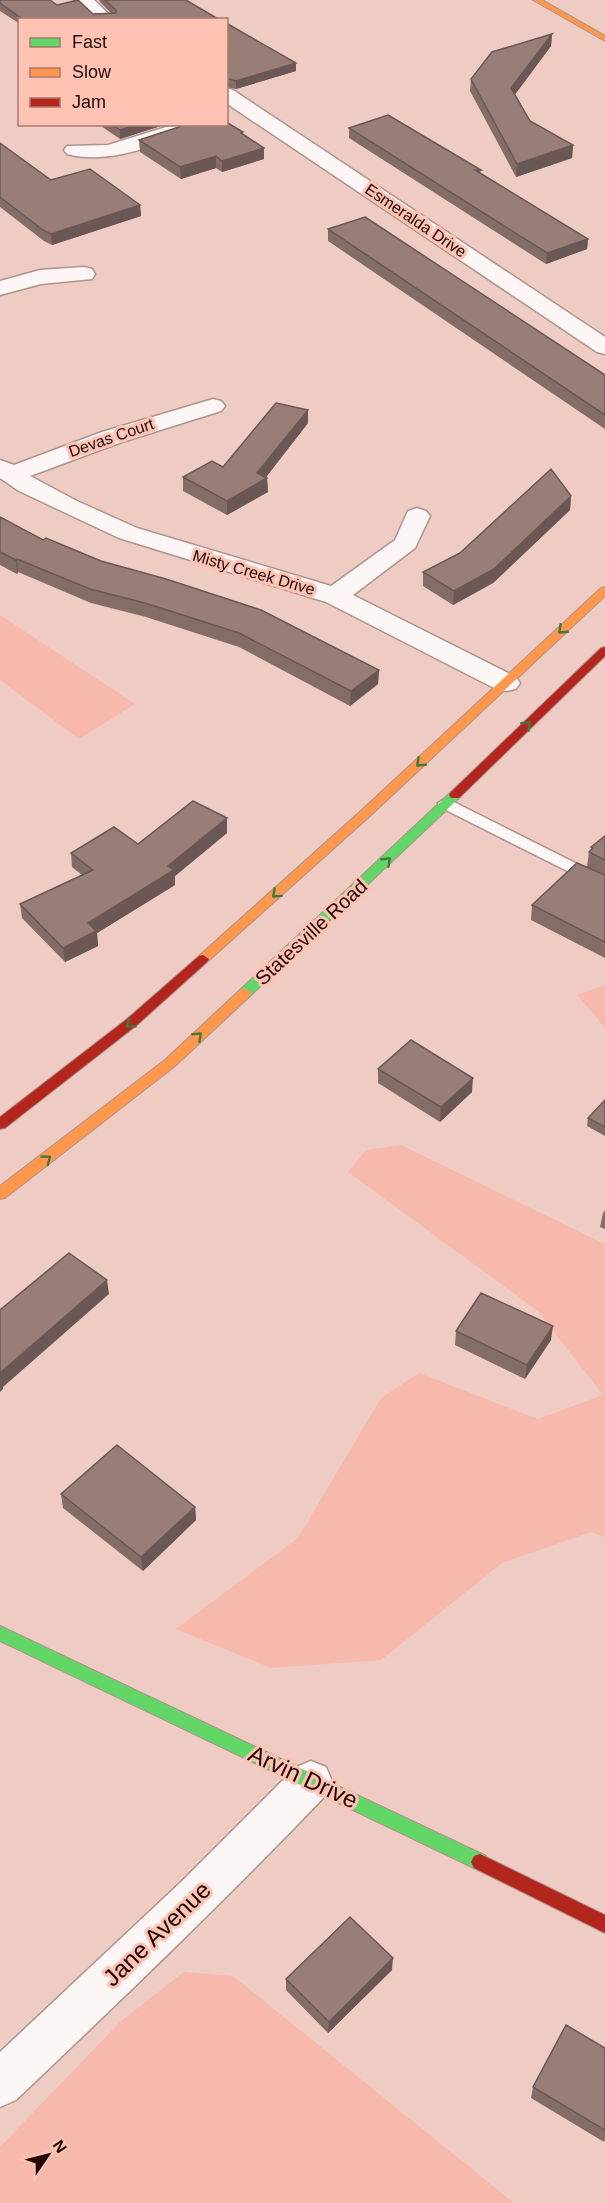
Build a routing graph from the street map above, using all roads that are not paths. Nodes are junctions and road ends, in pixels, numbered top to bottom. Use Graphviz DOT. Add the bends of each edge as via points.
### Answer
graph roads {
  1 [pos="83,0"];
  2 [pos="537,0"];
  3 [pos="104,18"];
  4 [pos="605,39"];
  5 [pos="228,95"];
  6 [pos="250,109"];
  7 [pos="228,115"];
  8 [pos="192,126"];
  9 [pos="74,150"];
  10 [pos="84,274"];
  11 [pos="0,288"];
  12 [pos="605,347"];
  13 [pos="213,406"];
  14 [pos="5,471"];
  15 [pos="417,516"];
  16 [pos="605,590"];
  17 [pos="335,596"];
  18 [pos="605,650"];
  19 [pos="506,683"];
  20 [pos="446,803"];
  21 [pos="605,885"];
  22 [pos="0,1124"];
  23 [pos="0,1194"];
  24 [pos="0,1633"];
  25 [pos="311,1781"];
  26 [pos="605,1924"];
  27 [pos="0,2084"];
  1 -- 3 [label="street"];
  2 -- 4 [label="main road"];
  5 -- 6 [label="street, Esmeralda Drive"];
  6 -- 7 [label="street"];
  6 -- 12 [label="street, Esmeralda Drive"];
  8 -- 9 [label="street" via="109,151"];
  10 -- 11 [label="street" via="40,277"];
  13 -- 14 [label="street, Devas Court"];
  14 -- 17 [label="street, Misty Creek Drive" via="128,533"];
  15 -- 17 [label="street" via="406,543"];
  16 -- 19 [label="main road, one-way"];
  17 -- 19 [label="street, Misty Creek Drive"];
  20 -- 18 [label="main road, Statesville Road, one-way"];
  19 -- 22 [label="main road, one-way" via="132,1022"];
  20 -- 21 [label="lane"];
  23 -- 20 [label="main road, Statesville Road, one-way" via="170,1063"];
  24 -- 25 [label="main road, Arvin Drive"];
  25 -- 26 [label="main road, Arvin Drive"];
  25 -- 27 [label="street, Jane Avenue" via="145,1947"];
}
